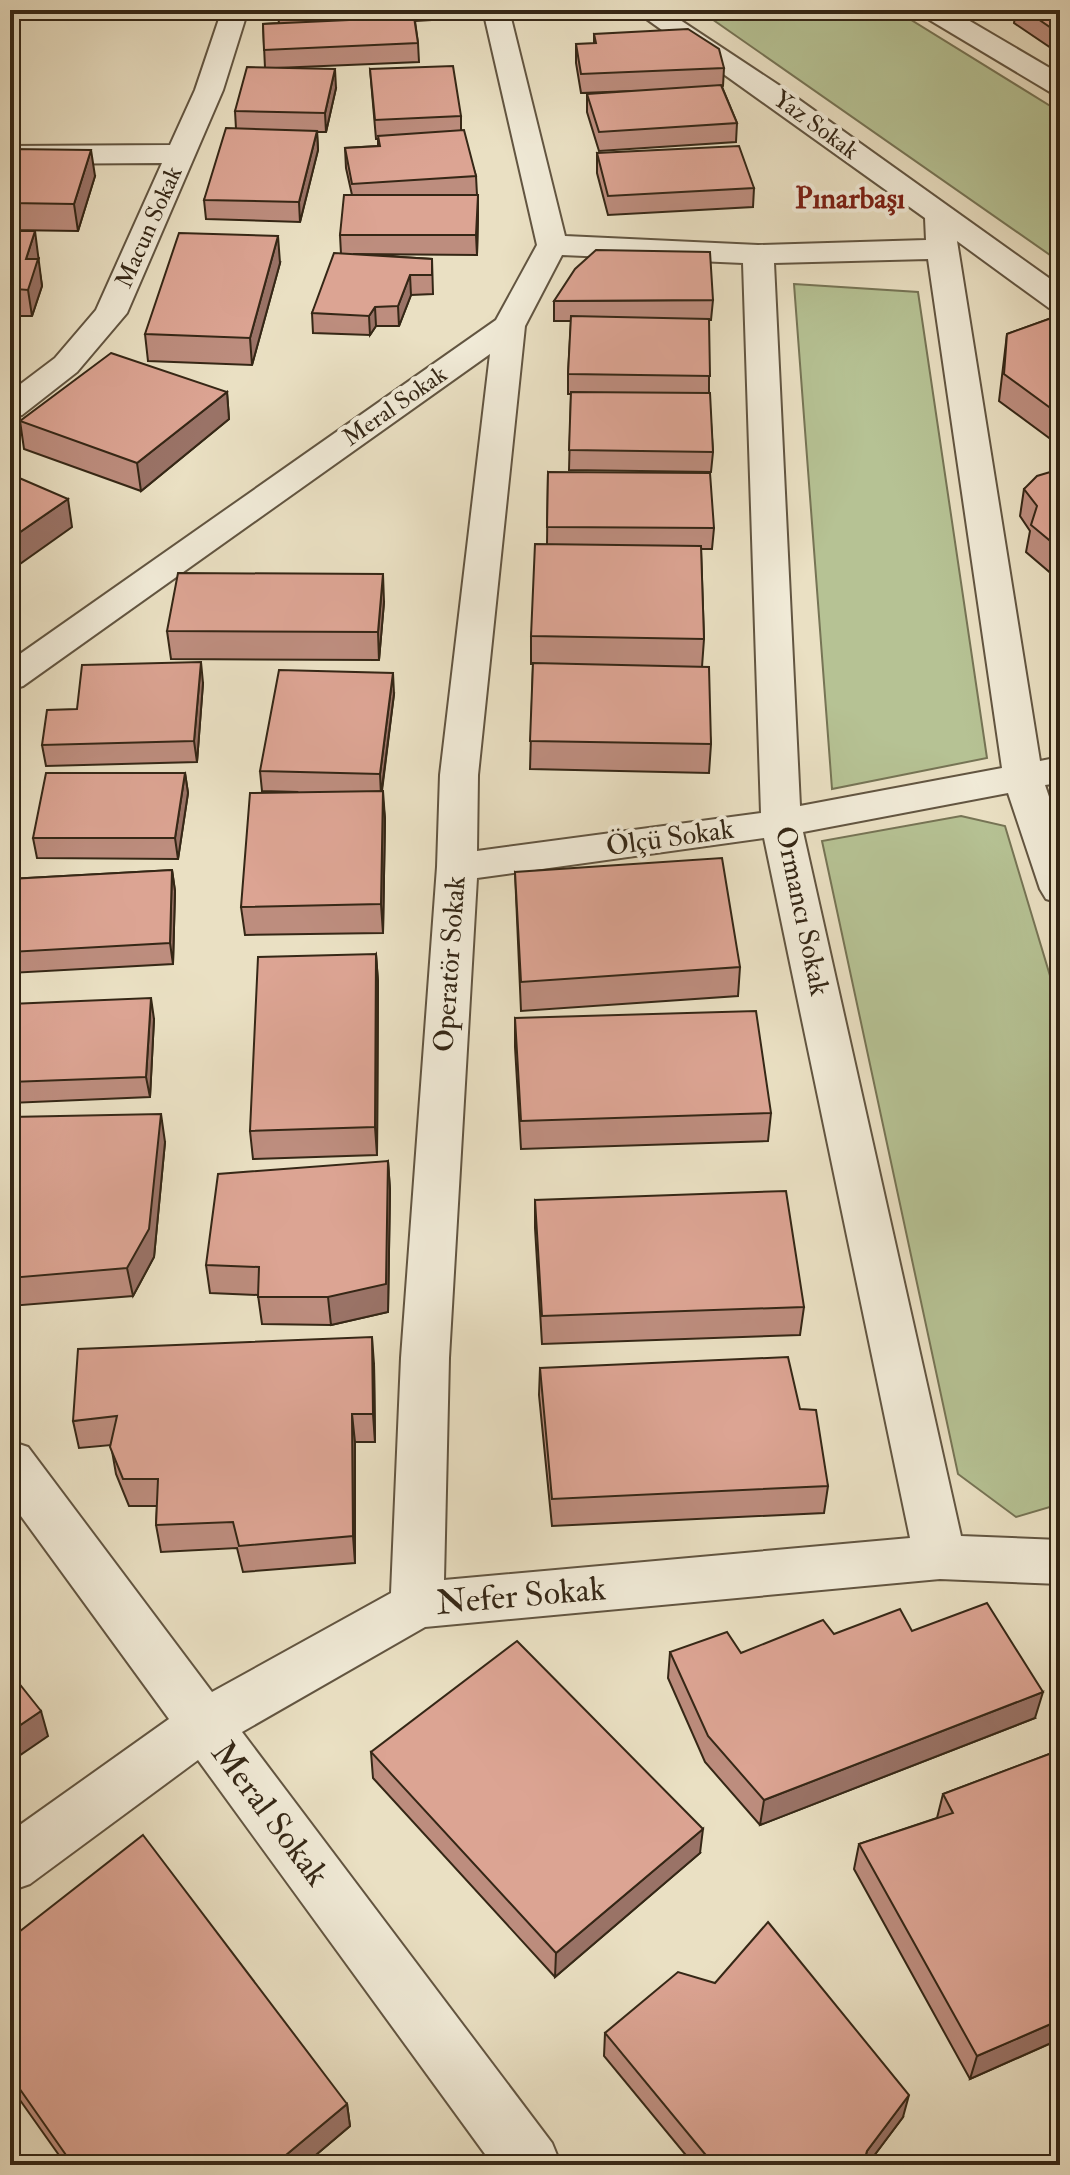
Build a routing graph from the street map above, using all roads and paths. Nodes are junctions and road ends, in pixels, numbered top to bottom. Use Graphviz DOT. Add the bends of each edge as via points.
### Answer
graph roads {
  1 [pos="235,10"];
  2 [pos="496,10"];
  3 [pos="647,10"];
  4 [pos="932,10"];
  5 [pos="1060,86"];
  6 [pos="182,154"];
  7 [pos="10,155"];
  8 [pos="941,232"];
  9 [pos="552,245"];
  10 [pos="758,254"];
  11 [pos="1060,301"];
  12 [pos="509,326"];
  13 [pos="10,408"];
  14 [pos="10,678"];
  15 [pos="1042,774"];
  16 [pos="781,823"];
  17 [pos="457,867"];
  18 [pos="1060,889"];
  19 [pos="10,1462"];
  20 [pos="940,1557"];
  21 [pos="1060,1562"];
  22 [pos="417,1605"];
  23 [pos="204,1725"];
  24 [pos="10,1865"];
  25 [pos="530,2165"];
  1 -- 6 [label="street, Macun Sokak"];
  2 -- 9 [label="street"];
  3 -- 8 [label="street, Yaz Sokak" via="770,92"];
  4 -- 5 [label="street"];
  6 -- 7 [label="street"];
  6 -- 13 [label="street, Macun Sokak" via="111,313 66,365"];
  8 -- 10 [label="street"];
  8 -- 11 [label="street, Yaz Sokak"];
  8 -- 15 [label="street"];
  9 -- 10 [label="street"];
  9 -- 12 [label="street, Meral Sokak"];
  10 -- 16 [label="street, Ormancı Sokak"];
  12 -- 14 [label="street, Meral Sokak"];
  12 -- 17 [label="street, Operatör Sokak" via="459,775"];
  15 -- 16 [label="street, Ölçü Sokak"];
  15 -- 18 [label="street"];
  16 -- 17 [label="street, Ölçü Sokak"];
  16 -- 20 [label="street, Ormancı Sokak"];
  17 -- 22 [label="street, Operatör Sokak" via="425,1358"];
  19 -- 23 [label="street, Meral Sokak"];
  20 -- 21 [label="street, Nefer Sokak"];
  20 -- 22 [label="street, Nefer Sokak"];
  22 -- 23 [label="street, Nefer Sokak"];
  23 -- 24 [label="street, Nefer Sokak"];
  23 -- 25 [label="street, Meral Sokak"];
}
